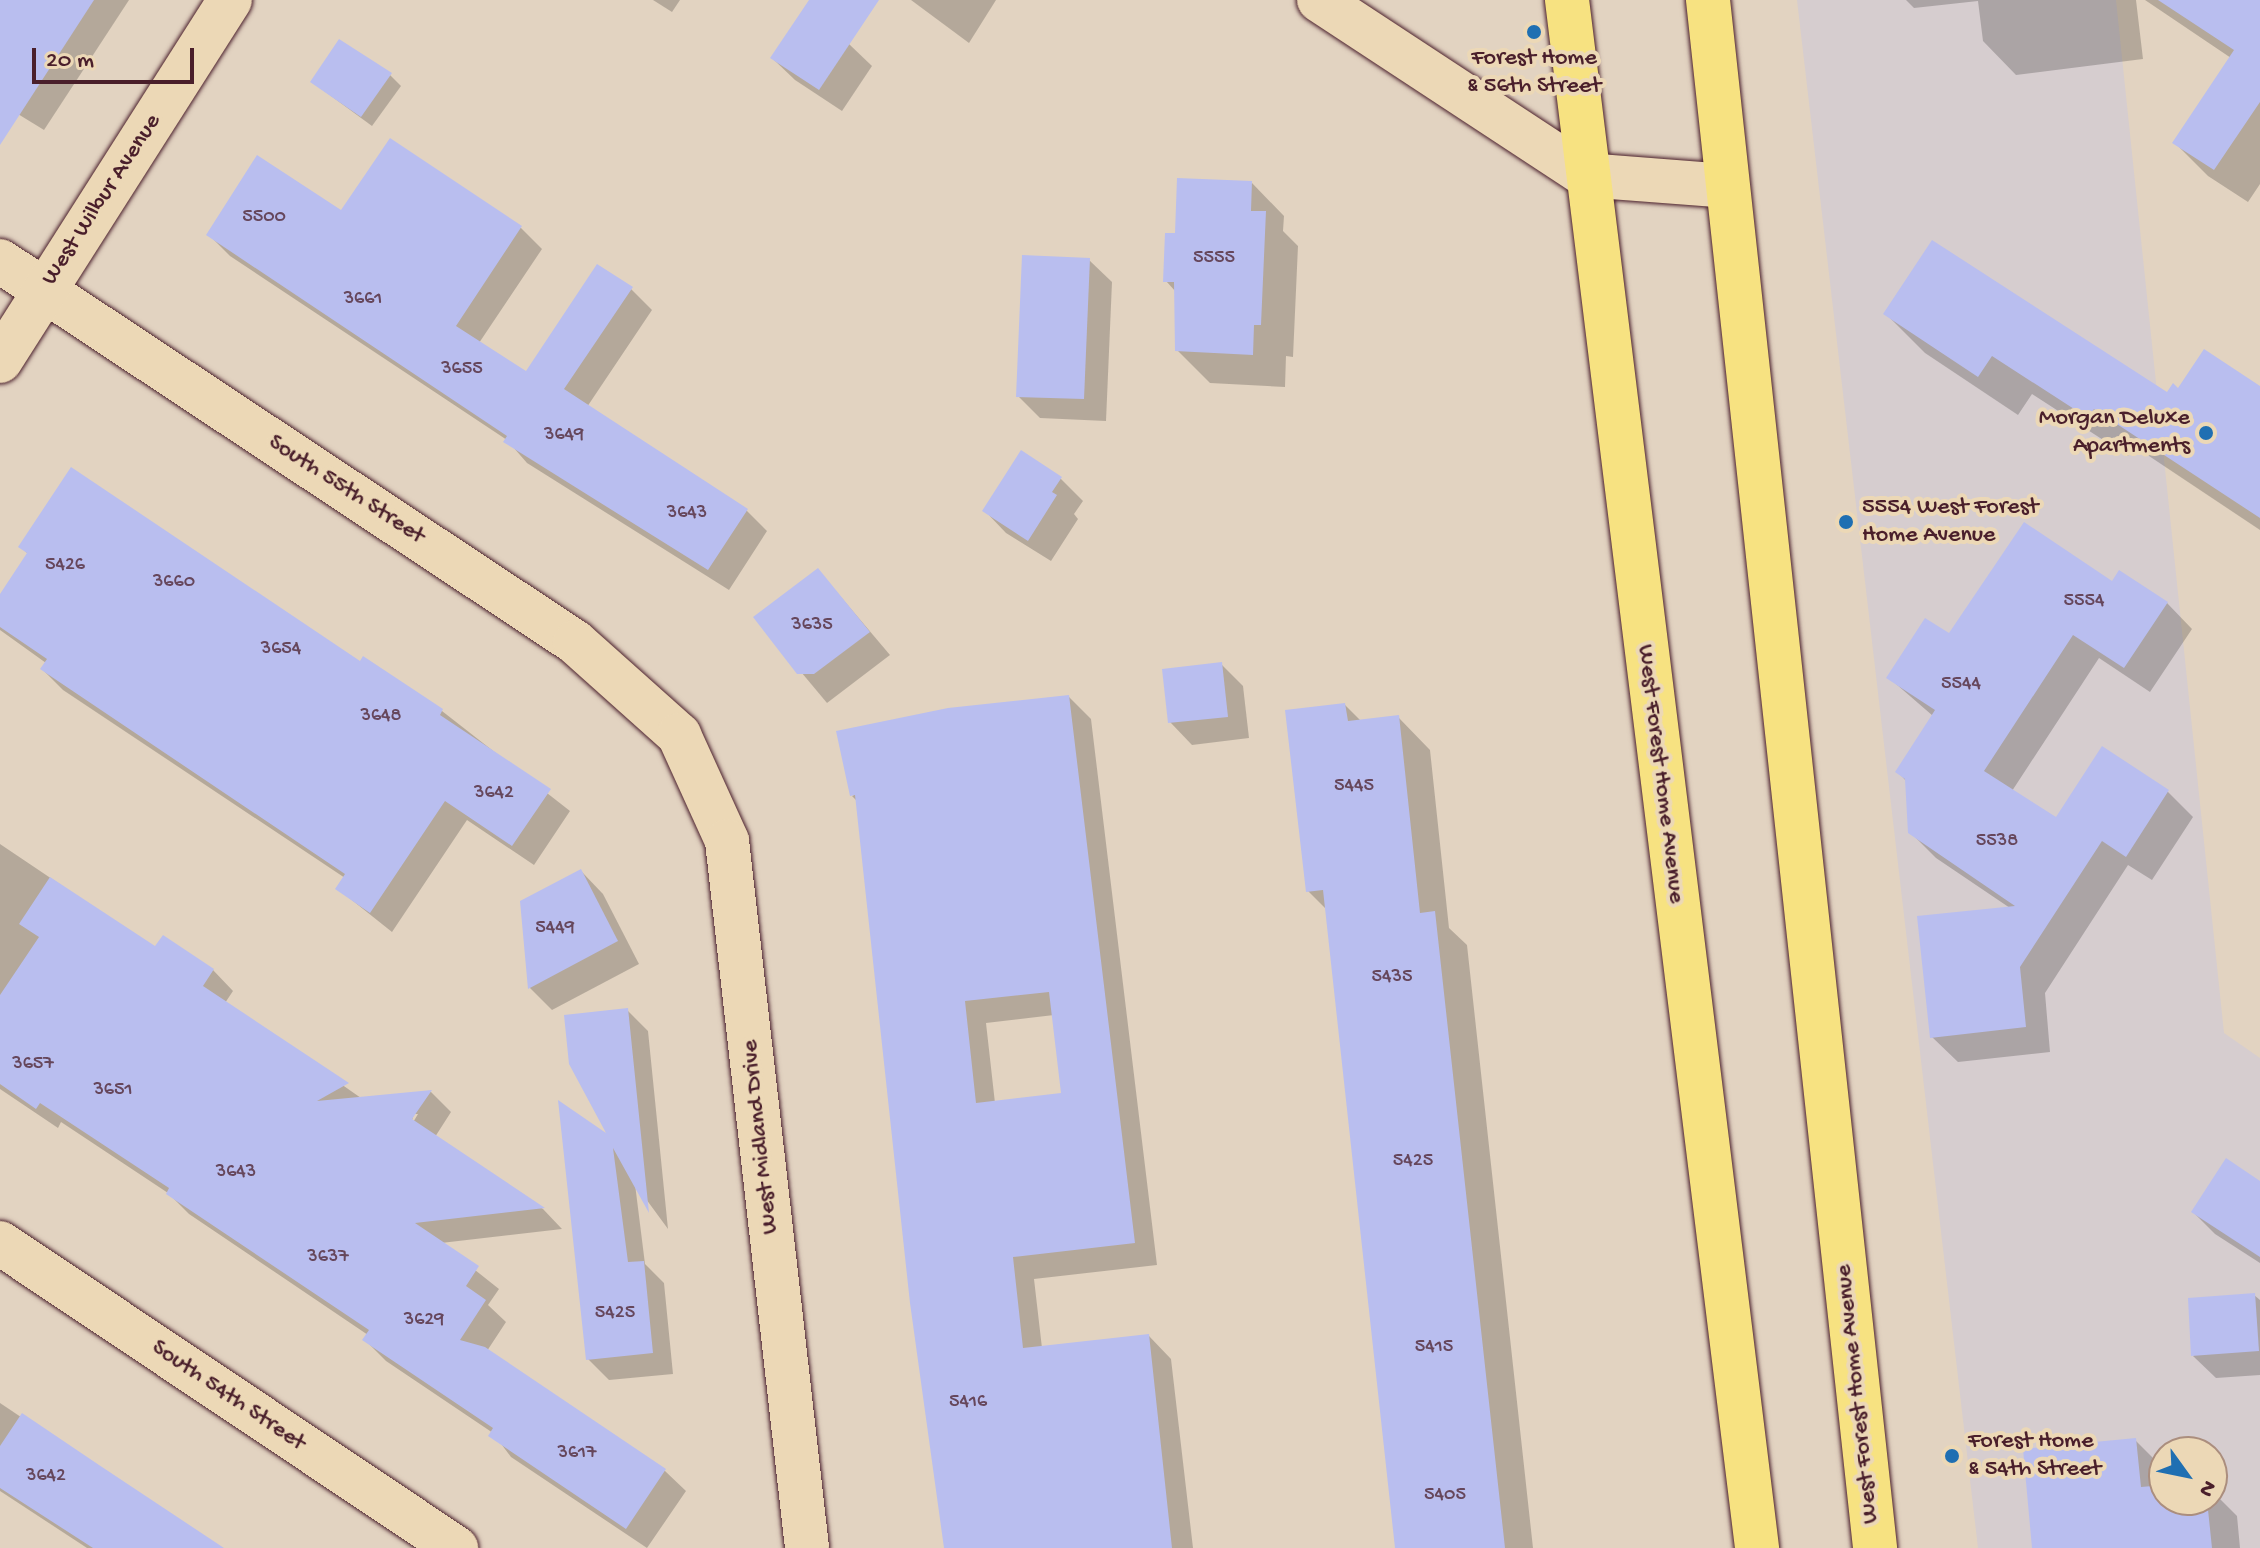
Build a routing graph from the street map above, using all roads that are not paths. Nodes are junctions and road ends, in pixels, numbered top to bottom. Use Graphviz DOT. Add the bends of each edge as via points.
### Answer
graph roads {
  1 [pos="230,0"];
  2 [pos="1319,0"];
  3 [pos="1567,0"];
  4 [pos="1708,0"];
  5 [pos="1585,175"];
  6 [pos="1727,186"];
  7 [pos="0,261"];
  8 [pos="44,291"];
  9 [pos="0,361"];
  10 [pos="679,735"];
  11 [pos="0,1243"];
  12 [pos="456,1548"];
  13 [pos="807,1548"];
  14 [pos="1757,1548"];
  15 [pos="1875,1548"];
  1 -- 8 [label="street, West Wilbur Avenue"];
  2 -- 5 [label="street"];
  3 -- 5 [label="main road, West Forest Home Avenue"];
  4 -- 6 [label="main road, West Forest Home Avenue"];
  5 -- 6 [label="street"];
  5 -- 14 [label="main road, West Forest Home Avenue"];
  6 -- 15 [label="main road, West Forest Home Avenue"];
  7 -- 8 [label="street, South 55th Street"];
  8 -- 9 [label="street, West Wilbur Avenue"];
  8 -- 10 [label="street, South 55th Street" via="575,642"];
  10 -- 13 [label="street, West Midland Drive" via="727,841"];
  11 -- 12 [label="street, South 54th Street"];
}
